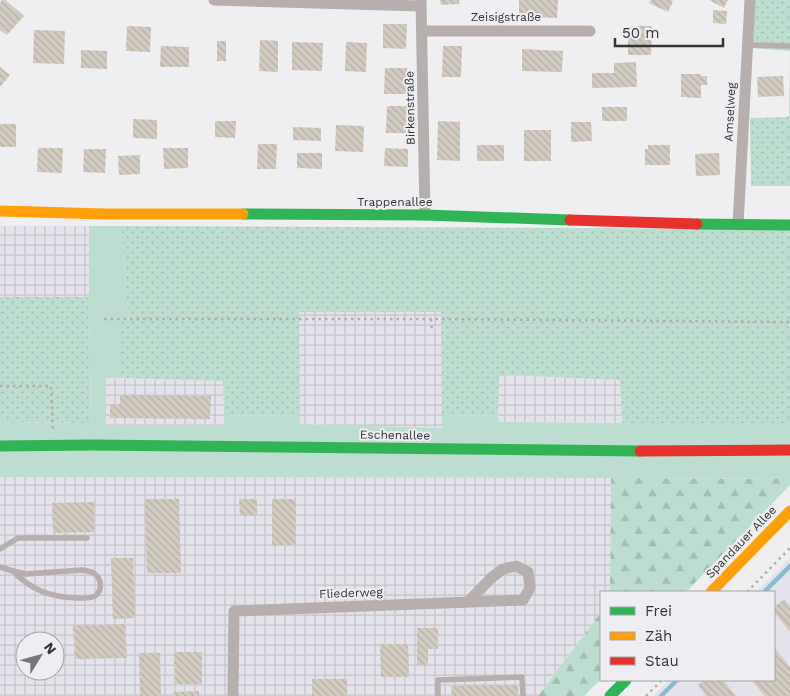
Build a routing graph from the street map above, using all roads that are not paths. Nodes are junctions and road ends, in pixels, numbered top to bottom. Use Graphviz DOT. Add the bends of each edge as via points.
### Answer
graph roads {
  1 [pos="214,0"];
  2 [pos="750,0"];
  3 [pos="421,3"];
  4 [pos="422,31"];
  5 [pos="590,31"];
  6 [pos="748,45"];
  7 [pos="790,46"];
  8 [pos="0,211"];
  9 [pos="425,215"];
  10 [pos="738,225"];
  11 [pos="790,225"];
  12 [pos="0,446"];
  13 [pos="790,450"];
  14 [pos="790,511"];
  15 [pos="87,538"];
  16 [pos="0,549"];
  17 [pos="0,567"];
  18 [pos="13,571"];
  19 [pos="712,591"];
  20 [pos="468,602"];
  21 [pos="625,681"];
  22 [pos="233,696"];
  23 [pos="438,696"];
  24 [pos="523,696"];
  25 [pos="610,696"];
  1 -- 3 [label="street"];
  2 -- 6 [label="street, Amselweg"];
  3 -- 4 [label="street, Birkenstraße"];
  4 -- 5 [label="street, Zeisigstraße"];
  4 -- 9 [label="street, Birkenstraße"];
  6 -- 7 [label="lane"];
  6 -- 10 [label="street, Amselweg"];
  8 -- 9 [label="street, Trappenallee"];
  9 -- 10 [label="street, Trappenallee"];
  10 -- 11 [label="street, Trappenallee"];
  12 -- 13 [label="street, Eschenallee"];
  14 -- 19 [label="street, Spandauer Allee"];
  15 -- 16 [label="lane" via="18,538"];
  17 -- 18 [label="lane"];
  18 -- 18 [label="lane" via="26,574 82,570 98,576 101,585 94,597 62,598 41,592"];
  20 -- 20 [label="street, Fliederweg" via="503,569 516,566 528,572 530,588 523,600"];
  20 -- 22 [label="street, Fliederweg" via="234,611"];
  21 -- 25 [label="street"];
  23 -- 24 [label="lane" via="438,680 522,677"];
}
